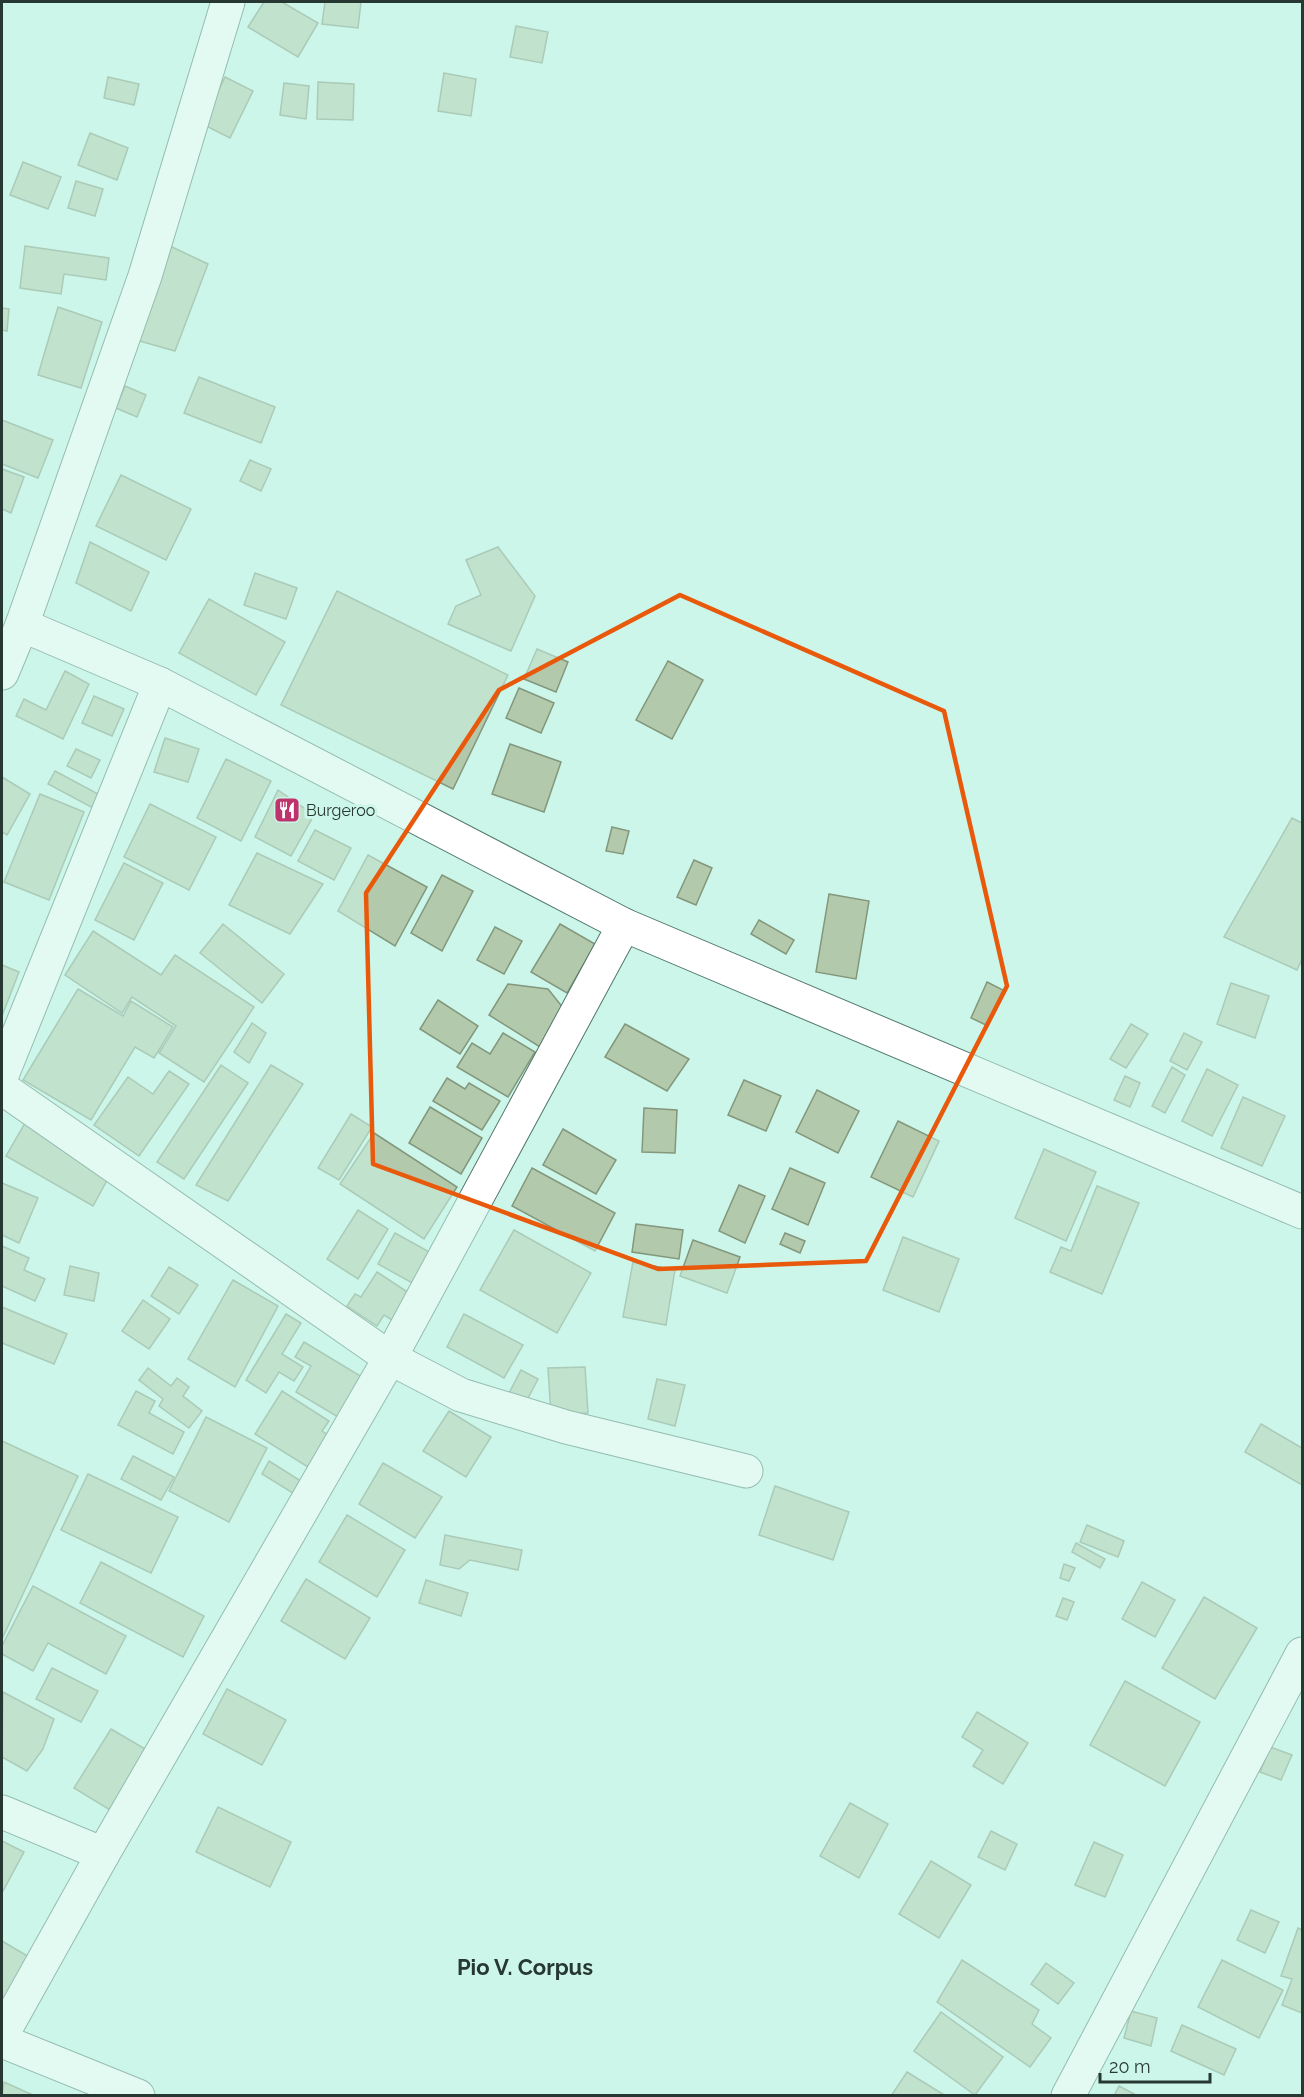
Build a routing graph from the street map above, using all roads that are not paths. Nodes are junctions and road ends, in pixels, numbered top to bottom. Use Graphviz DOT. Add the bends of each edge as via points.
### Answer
graph roads {
  1 [pos="228,2"];
  2 [pos="22,625"];
  3 [pos="2,673"];
  4 [pos="160,684"];
  5 [pos="624,925"];
  6 [pos="2,1076"];
  7 [pos="2,1088"];
  8 [pos="1302,1212"];
  9 [pos="390,1358"];
  10 [pos="746,1471"];
  11 [pos="1302,1654"];
  12 [pos="2,1812"];
  13 [pos="103,1854"];
  14 [pos="2,2035"];
  15 [pos="2,2041"];
  16 [pos="138,2096"];
  17 [pos="1068,2096"];
  1 -- 2 [label="street" via="145,276"];
  2 -- 3 [label="street"];
  2 -- 4 [label="street"];
  4 -- 5 [label="street"];
  4 -- 6 [label="street"];
  5 -- 8 [label="street"];
  5 -- 9 [label="street"];
  7 -- 9 [label="street"];
  9 -- 10 [label="street" via="461,1395 566,1427"];
  9 -- 13 [label="street"];
  11 -- 17 [label="street"];
  12 -- 13 [label="street"];
  13 -- 14 [label="street"];
  15 -- 16 [label="street"];
}
